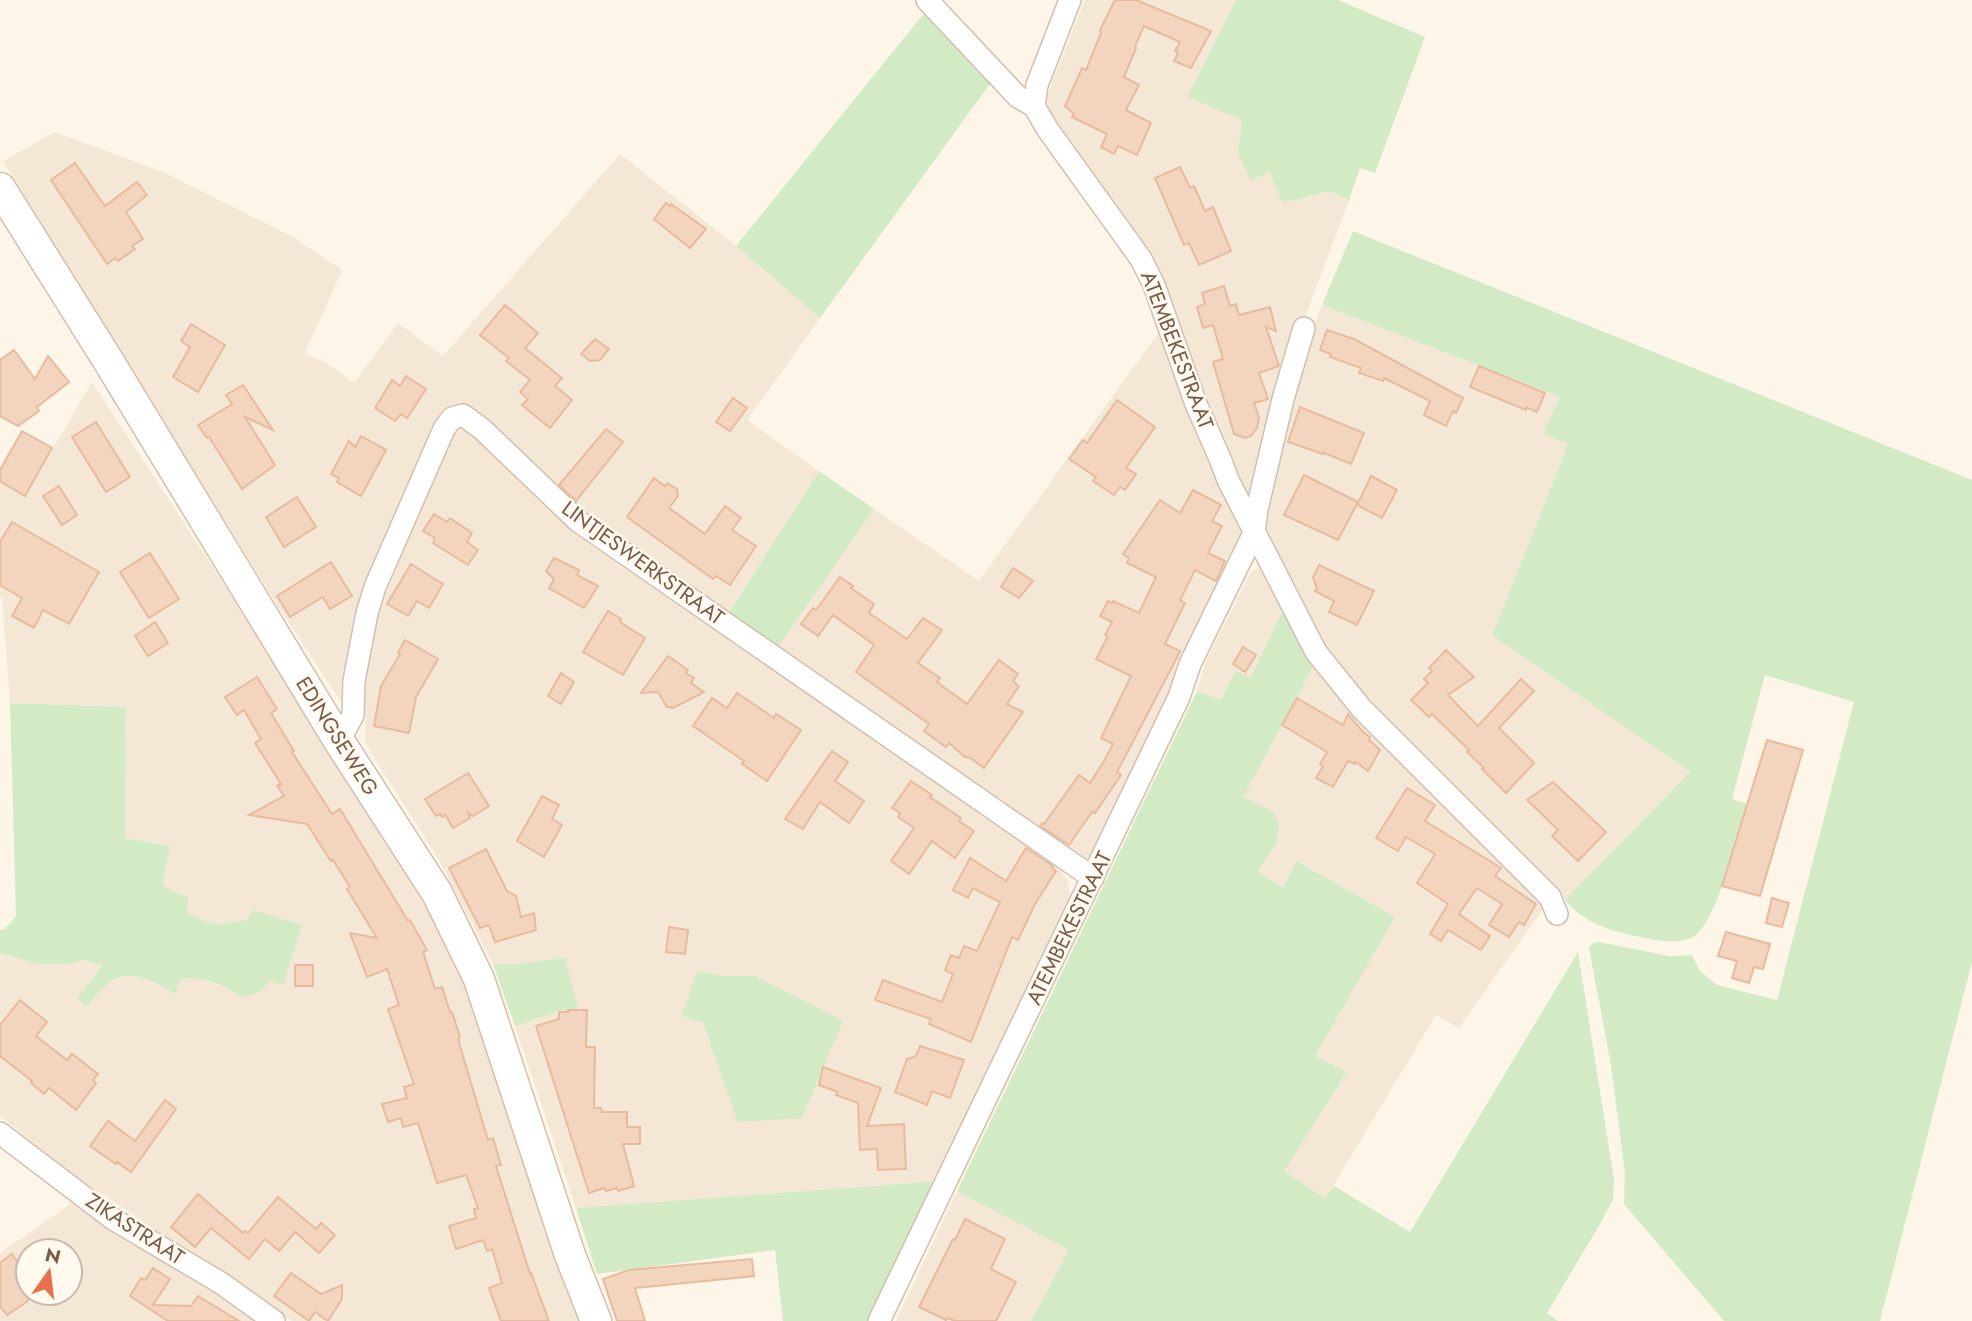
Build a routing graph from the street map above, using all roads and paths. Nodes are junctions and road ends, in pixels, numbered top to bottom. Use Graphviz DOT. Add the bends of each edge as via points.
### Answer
graph roads {
  1 [pos="927,0"];
  2 [pos="1070,0"];
  3 [pos="1034,106"];
  4 [pos="0,188"];
  5 [pos="1304,328"];
  6 [pos="1254,533"];
  7 [pos="339,741"];
  8 [pos="1093,878"];
  9 [pos="1557,914"];
  10 [pos="0,1133"];
  11 [pos="274,1321"];
  12 [pos="596,1321"];
  13 [pos="879,1321"];
  1 -- 3 [label="street, ATEMBEKESTRAAT" via="1018,97"];
  2 -- 3 [label="street" via="1037,85"];
  3 -- 6 [label="street, ATEMBEKESTRAAT" via="1141,259 1196,404"];
  4 -- 7 [label="main road, EDINGSEWEG"];
  5 -- 6 [label="street, ATEMBEKESTRAAT" via="1283,399"];
  6 -- 8 [label="street, ATEMBEKESTRAAT"];
  6 -- 9 [label="street, ATEMBEKESTRAAT" via="1321,657 1362,709 1550,897"];
  7 -- 8 [label="street, LINTJESWERKSTRAAT" via="353,715 354,681 376,587 444,429 452,418 463,415 578,521"];
  7 -- 12 [label="main road, EDINGSEWEG" via="437,893 479,979"];
  8 -- 13 [label="street, ATEMBEKESTRAAT"];
  10 -- 11 [label="street, ZIKASTRAAT" via="113,1219 221,1283"];
}
